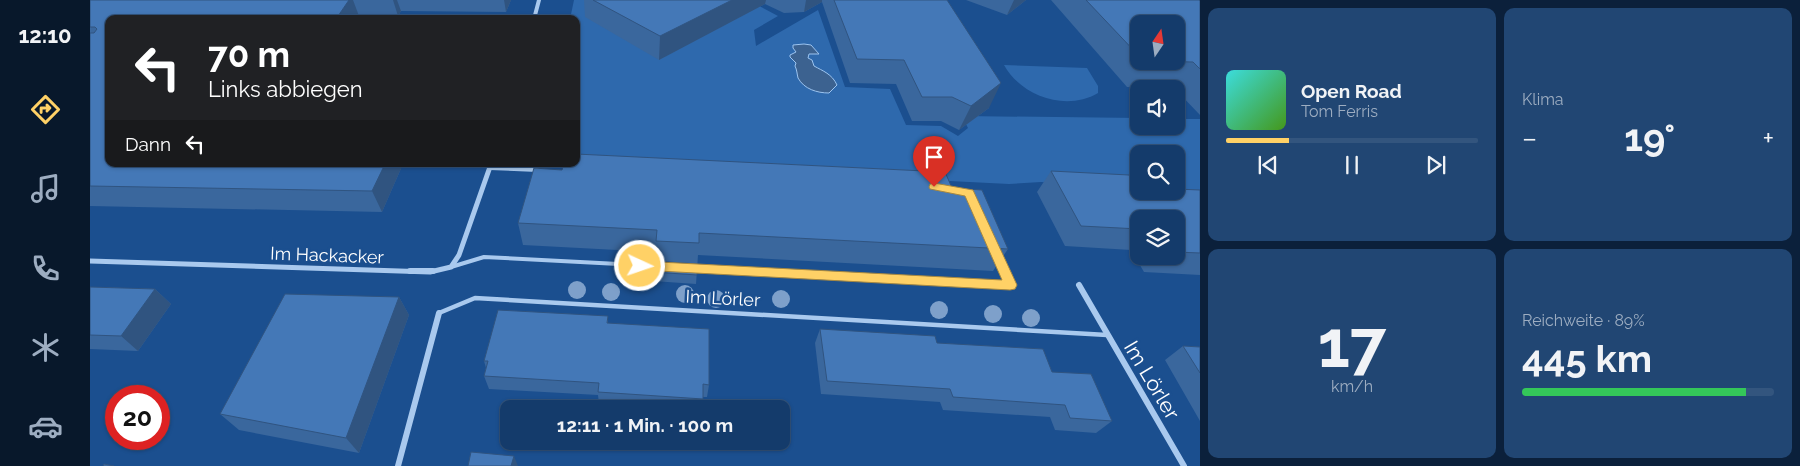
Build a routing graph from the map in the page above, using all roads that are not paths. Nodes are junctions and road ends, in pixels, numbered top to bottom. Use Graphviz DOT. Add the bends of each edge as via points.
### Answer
graph roads {
  1 [pos="539,0"];
  2 [pos="535,15"];
  3 [pos="491,167"];
  4 [pos="503,167"];
  5 [pos="539,170"];
  6 [pos="996,252"];
  7 [pos="90,261"];
  8 [pos="451,267"];
  9 [pos="663,267"];
  10 [pos="683,268"];
  11 [pos="1079,285"];
  12 [pos="439,313"];
  13 [pos="1106,336"];
  14 [pos="398,466"];
  15 [pos="1184,466"];
  1 -- 2 [label="street"];
  3 -- 8 [label="street" via="459,255"];
  4 -- 5 [label="lane"];
  6 -- 10 [label="lane" via="1010,285"];
  7 -- 8 [label="street, Im Hackacker" via="430,272"];
  8 -- 9 [label="lane" via="484,257"];
  11 -- 13 [label="street, Im Lörler"];
  12 -- 13 [label="lane, Im Lörler" via="475,298"];
  12 -- 14 [label="street, Im Lörler"];
  13 -- 15 [label="street, Im Lörler"];
}
